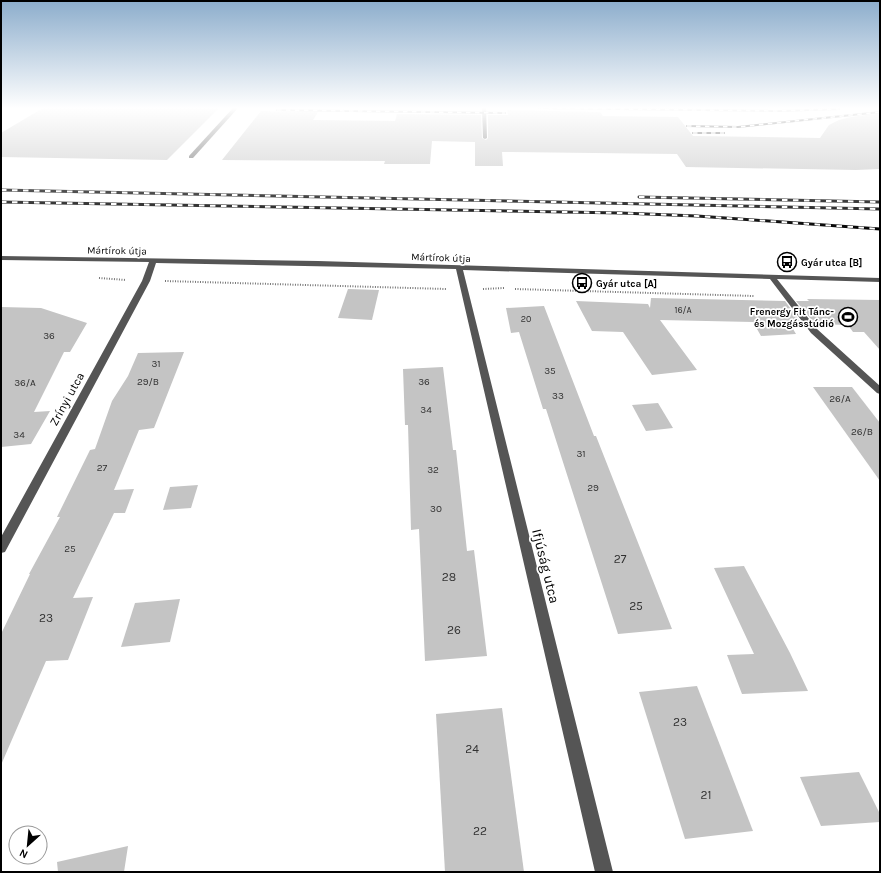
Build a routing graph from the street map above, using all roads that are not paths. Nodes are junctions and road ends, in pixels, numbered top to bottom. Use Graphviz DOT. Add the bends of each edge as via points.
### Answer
graph roads {
  1 [pos="199,149"];
  2 [pos="191,157"];
  3 [pos="1,258"];
  4 [pos="153,261"];
  5 [pos="459,267"];
  6 [pos="772,277"];
  7 [pos="880,280"];
  8 [pos="880,391"];
  9 [pos="1,548"];
  10 [pos="604,872"];
  1 -- 2 [label="street"];
  3 -- 4 [label="street, Mártírok útja"];
  4 -- 5 [label="street, Mártírok útja"];
  4 -- 9 [label="street, Zrínyi utca" via="146,281"];
  5 -- 6 [label="street, Mártírok útja"];
  5 -- 10 [label="street, Ifjúság utca"];
  6 -- 7 [label="street, Mártírok útja"];
  6 -- 8 [label="street" via="814,331"];
}
